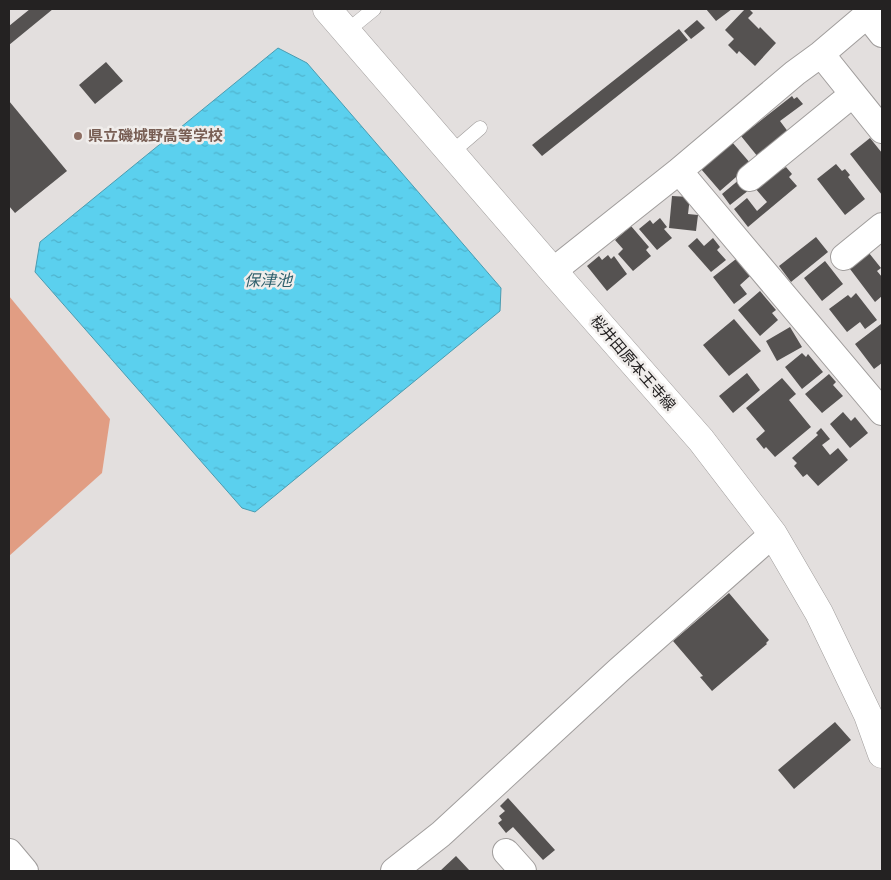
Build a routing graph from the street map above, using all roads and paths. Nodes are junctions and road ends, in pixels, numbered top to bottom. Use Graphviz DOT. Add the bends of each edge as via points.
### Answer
graph roads {
  1 [pos="327,9"];
  2 [pos="374,9"];
  3 [pos="874,19"];
  4 [pos="346,32"];
  5 [pos="821,54"];
  6 [pos="853,94"];
  7 [pos="480,128"];
  8 [pos="882,130"];
  9 [pos="451,153"];
  10 [pos="680,171"];
  11 [pos="750,178"];
  12 [pos="882,226"];
  13 [pos="844,257"];
  14 [pos="552,271"];
  15 [pos="882,412"];
  16 [pos="773,534"];
  17 [pos="882,754"];
  18 [pos="9,852"];
  19 [pos="25,871"];
  20 [pos="394,871"];
  1 -- 4 [label="main road, 桜井田原本王寺線"];
  2 -- 4 [label="lane"];
  3 -- 5 [label="street"];
  4 -- 9 [label="main road, 桜井田原本王寺線"];
  5 -- 6 [label="street"];
  5 -- 10 [label="street" via="795,72"];
  6 -- 8 [label="street"];
  6 -- 11 [label="street"];
  7 -- 9 [label="lane"];
  9 -- 14 [label="main road, 桜井田原本王寺線"];
  10 -- 14 [label="street"];
  10 -- 15 [label="street"];
  12 -- 13 [label="street"];
  14 -- 16 [label="main road, 桜井田原本王寺線" via="701,440"];
  16 -- 17 [label="main road, 桜井田原本王寺線" via="819,613 868,715"];
  16 -- 20 [label="street" via="441,834"];
  18 -- 19 [label="street"];
}
